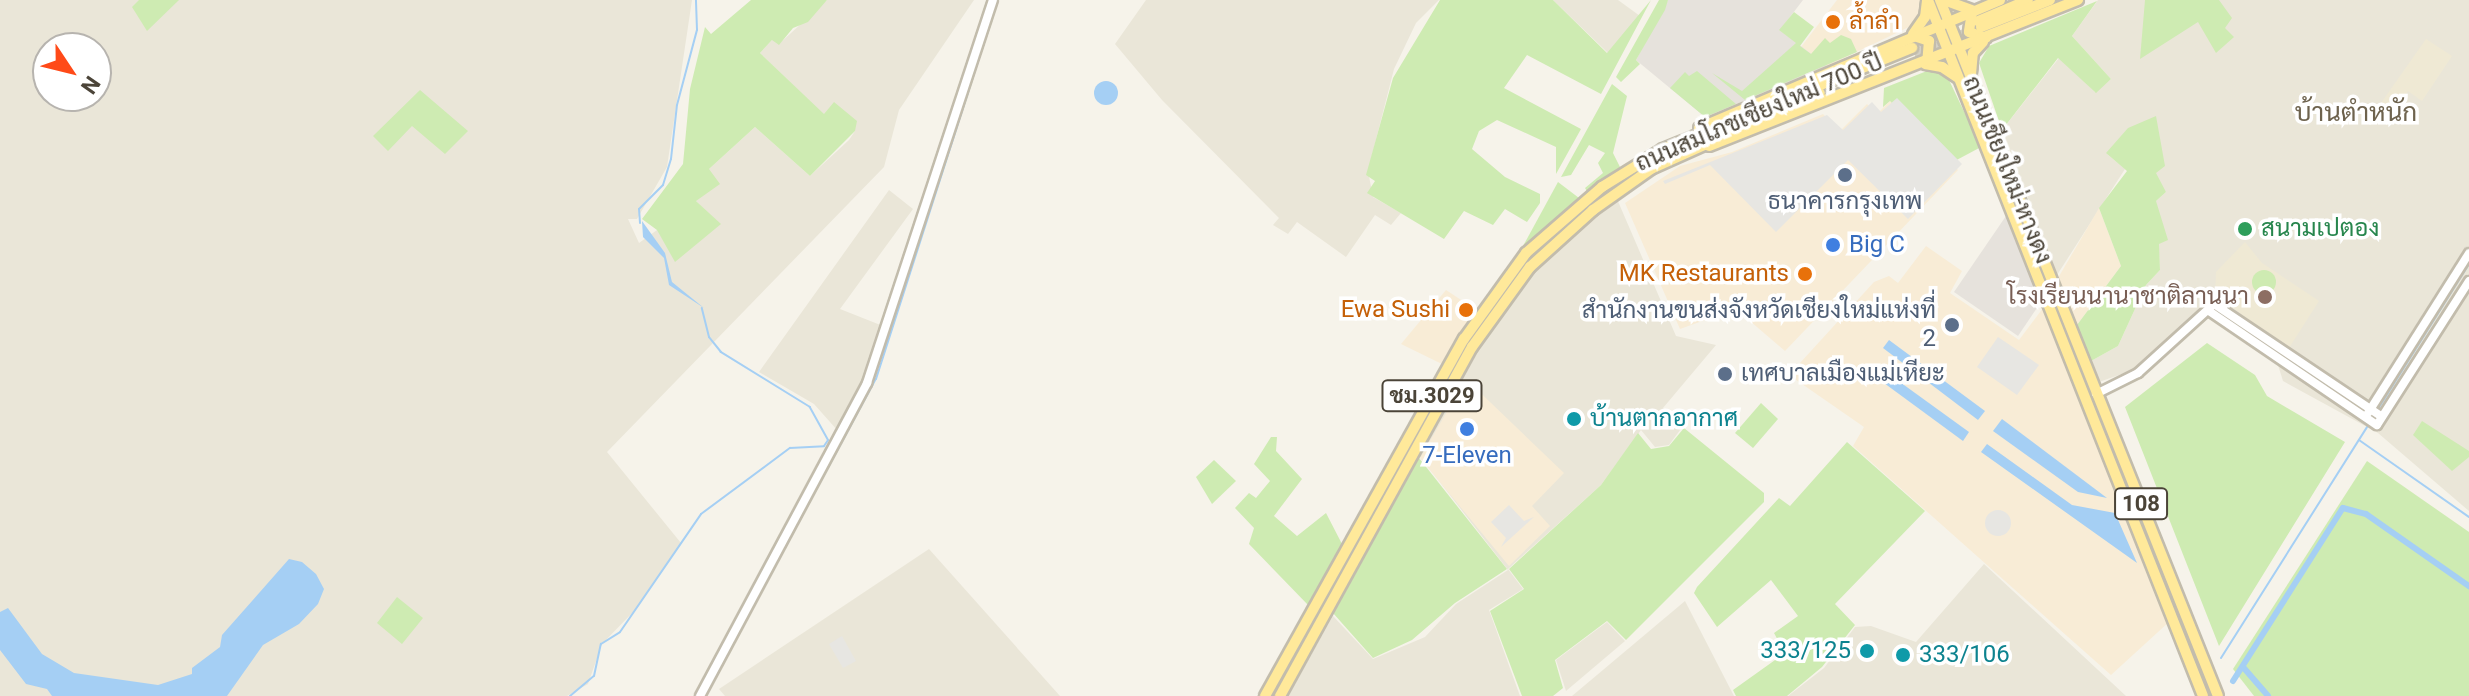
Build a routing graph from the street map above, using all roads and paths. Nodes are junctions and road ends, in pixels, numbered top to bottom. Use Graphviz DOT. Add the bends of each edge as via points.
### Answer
graph roads {
  1 [pos="993,0"];
  2 [pos="1928,0"];
  3 [pos="1942,0"];
  4 [pos="2000,0"];
  5 [pos="2028,0"];
  6 [pos="2050,0"];
  7 [pos="2078,0"];
  8 [pos="1978,17"];
  9 [pos="1943,23"];
  10 [pos="1988,38"];
  11 [pos="1913,46"];
  12 [pos="1954,51"];
  13 [pos="1925,64"];
  14 [pos="1971,78"];
  15 [pos="1959,79"];
  16 [pos="1673,157"];
  17 [pos="2469,253"];
  18 [pos="2469,281"];
  19 [pos="2087,384"];
  20 [pos="2096,394"];
  21 [pos="2373,416"];
  22 [pos="2213,682"];
  23 [pos="2201,692"];
  24 [pos="700,696"];
  25 [pos="1265,696"];
  26 [pos="1280,696"];
  27 [pos="2218,696"];
  1 -- 24 [label="street" via="867,383"];
  2 -- 9 [label="main road, ถนนเชียงใหม่-หางดง / 108"];
  2 -- 11 [label="main road"];
  3 -- 8 [label="main road"];
  3 -- 9 [label="main road, ถนนเชียงใหม่-หางดง / 108"];
  4 -- 8 [label="main road"];
  5 -- 8 [label="main road"];
  6 -- 8 [label="main road"];
  7 -- 10 [label="main road"];
  8 -- 9 [label="main road"];
  8 -- 10 [label="main road" via="1968,17 1969,32"];
  9 -- 11 [label="main road"];
  9 -- 12 [label="main road, ถนนเชียงใหม่-หางดง / 108"];
  10 -- 12 [label="main road"];
  10 -- 14 [label="main road" via="1973,53"];
  11 -- 13 [label="main road" via="1923,36 1931,45"];
  11 -- 16 [label="main road, ถนนสมโภชเชียงใหม่ 700 ปี / ชม.3029"];
  11 -- 25 [label="main road, ถนนสมโภชเชียงใหม่ 700 ปี / ชม.3029" via="1744,106 1602,187 1522,251 1464,339"];
  12 -- 13 [label="main road"];
  12 -- 14 [label="main road, ถนนเชียงใหม่-หางดง / 108"];
  12 -- 15 [label="main road, ถนนเชียงใหม่-หางดง / 108"];
  13 -- 15 [label="main road" via="1942,67"];
  13 -- 16 [label="main road"];
  14 -- 19 [label="main road, ถนนเชียงใหม่-หางดง / 108"];
  15 -- 19 [label="main road, ถนนเชียงใหม่-หางดง / 108"];
  16 -- 26 [label="main road, ถนนสมโภชเชียงใหม่ 700 ปี / ชม.3029" via="1561,237 1490,320"];
  17 -- 21 [label="street"];
  18 -- 21 [label="street"];
  19 -- 20 [label="main road, ถนนเชียงใหม่-หางดง / 108"];
  19 -- 23 [label="main road, ถนนเชียงใหม่-หางดง / 108"];
  20 -- 21 [label="street" via="2138,373 2212,308"];
  20 -- 22 [label="main road, ถนนเชียงใหม่-หางดง / 108"];
  22 -- 23 [label="main road"];
  22 -- 27 [label="main road, ถนนเชียงใหม่-หางดง / 108"];
}
